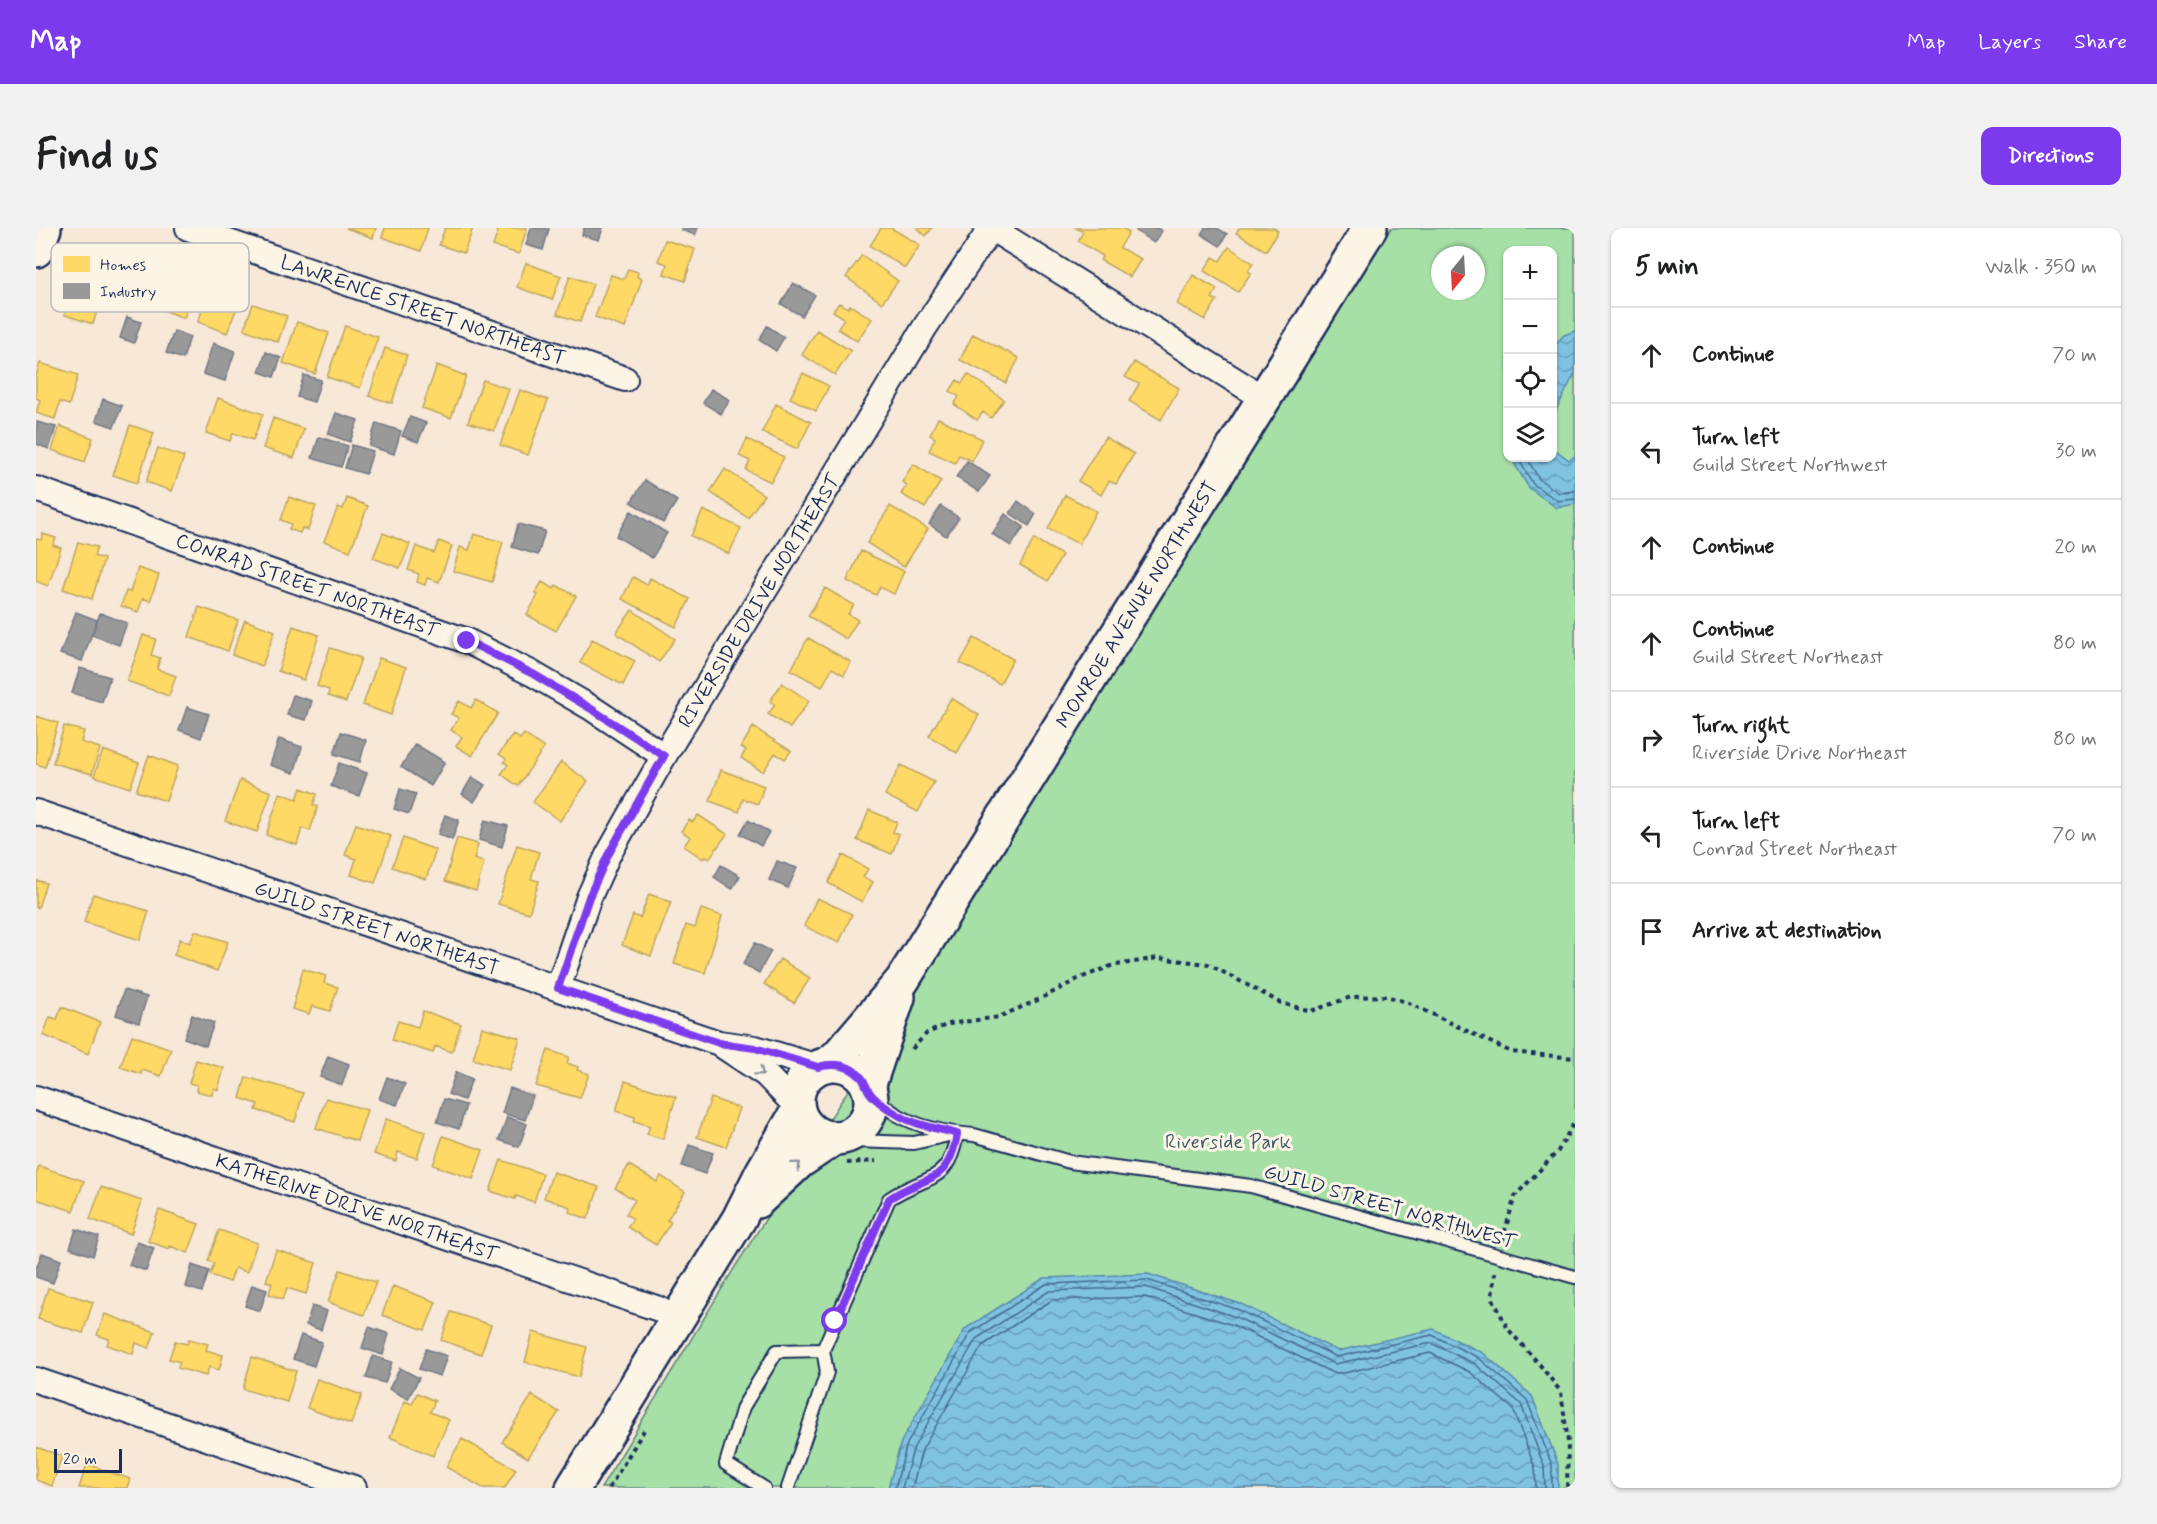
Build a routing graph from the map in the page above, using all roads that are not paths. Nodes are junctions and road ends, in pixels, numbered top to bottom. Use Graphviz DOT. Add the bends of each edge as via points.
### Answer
graph roads {
  1 [pos="44,228"];
  2 [pos="188,228"];
  3 [pos="991,228"];
  4 [pos="1370,228"];
  5 [pos="231,243"];
  6 [pos="249,249"];
  7 [pos="36,250"];
  8 [pos="625,379"];
  9 [pos="1264,399"];
  10 [pos="36,489"];
  11 [pos="664,756"];
  12 [pos="36,812"];
  13 [pos="902,981"];
  14 [pos="558,988"];
  15 [pos="719,1043"];
  16 [pos="823,1066"];
  17 [pos="869,1090"];
  18 [pos="36,1098"];
  19 [pos="798,1109"];
  20 [pos="957,1134"];
  21 [pos="840,1146"];
  22 [pos="739,1219"];
  23 [pos="1575,1277"];
  24 [pos="677,1320"];
  25 [pos="823,1350"];
  26 [pos="36,1380"];
  27 [pos="354,1488"];
  28 [pos="573,1488"];
  29 [pos="764,1488"];
  30 [pos="788,1488"];
  1 -- 7 [label="main road"];
  2 -- 5 [label="street, LAWRENCE STREET NORTHEAST"];
  3 -- 9 [label="street"];
  3 -- 11 [label="street, RIVERSIDE DRIVE NORTHEAST" via="925,327"];
  4 -- 9 [label="main road, MONROE AVENUE NORTHWEST"];
  6 -- 8 [label="street, LAWRENCE STREET NORTHEAST"];
  9 -- 13 [label="main road, MONROE AVENUE NORTHWEST"];
  10 -- 11 [label="street, CONRAD STREET NORTHEAST" via="467,641 543,680"];
  11 -- 14 [label="street, RIVERSIDE DRIVE NORTHEAST" via="608,855 589,897"];
  12 -- 14 [label="street, GUILD STREET NORTHEAST"];
  13 -- 16 [label="main road, MONROE AVENUE NORTHWEST" via="838,1056"];
  13 -- 17 [label="main road, MONROE AVENUE NORTHWEST"];
  14 -- 15 [label="street, GUILD STREET NORTHEAST"];
  15 -- 16 [label="street, GUILD STREET NORTHEAST"];
  15 -- 19 [label="street, GUILD STREET NORTHEAST, one-way" via="765,1074"];
  16 -- 17 [label="main road" via="852,1069"];
  16 -- 19 [label="main road" via="808,1074 801,1084"];
  17 -- 20 [label="lane, GUILD STREET NORTHWEST" via="896,1114"];
  17 -- 21 [label="main road" via="868,1115"];
  18 -- 24 [label="street, KATHERINE DRIVE NORTHEAST" via="648,1305"];
  19 -- 21 [label="main road" via="806,1126"];
  19 -- 22 [label="main road"];
  20 -- 21 [label="lane, GUILD STREET NORTHWEST" via="914,1143 853,1141"];
  20 -- 23 [label="lane, GUILD STREET NORTHWEST" via="974,1135 1070,1162 1251,1186"];
  20 -- 25 [label="lane" via="943,1172 889,1199"];
  22 -- 21 [label="main road, one-way" via="800,1161"];
  22 -- 24 [label="main road"];
  24 -- 28 [label="main road"];
  25 -- 29 [label="lane" via="777,1351 743,1407 726,1464"];
  25 -- 30 [label="lane" via="827,1372"];
  26 -- 27 [label="street"];
}
